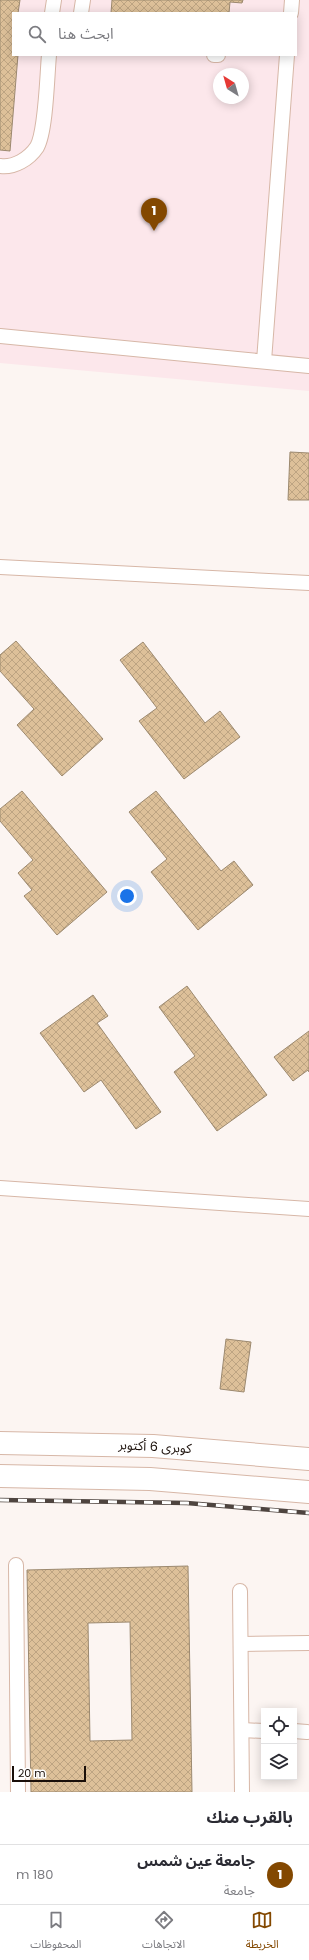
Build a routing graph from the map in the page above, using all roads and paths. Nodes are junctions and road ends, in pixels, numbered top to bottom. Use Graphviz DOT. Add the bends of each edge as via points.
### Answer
graph roads {
  1 [pos="54,0"];
  2 [pos="83,0"];
  3 [pos="292,0"];
  4 [pos="52,12"];
  5 [pos="82,12"];
  6 [pos="291,12"];
  7 [pos="49,56"];
  8 [pos="287,56"];
  9 [pos="0,166"];
  10 [pos="0,336"];
  11 [pos="264,361"];
  12 [pos="309,366"];
  13 [pos="0,567"];
  14 [pos="309,583"];
  15 [pos="0,1188"];
  16 [pos="309,1209"];
  17 [pos="0,1443"];
  18 [pos="309,1459"];
  19 [pos="0,1476"];
  20 [pos="309,1492"];
  21 [pos="16,1565"];
  22 [pos="240,1591"];
  23 [pos="309,1643"];
  24 [pos="241,1644"];
  25 [pos="242,1730"];
  26 [pos="261,1731"];
  27 [pos="18,1792"];
  28 [pos="242,1792"];
  1 -- 4 [label="lane"];
  2 -- 5 [label="lane"];
  3 -- 6 [label="lane"];
  7 -- 9 [label="lane" via="42,134 37,147 17,164"];
  8 -- 11 [label="lane"];
  10 -- 11 [label="lane"];
  11 -- 12 [label="lane"];
  13 -- 14 [label="lane"];
  15 -- 16 [label="lane"];
  17 -- 18 [label="highway, كوبرى 6 أكتوبر" via="153,1446"];
  19 -- 20 [label="highway" via="150,1479"];
  21 -- 27 [label="lane"];
  22 -- 24 [label="lane"];
  23 -- 24 [label="lane"];
  24 -- 25 [label="lane"];
  25 -- 26 [label="lane"];
  25 -- 28 [label="lane"];
}
